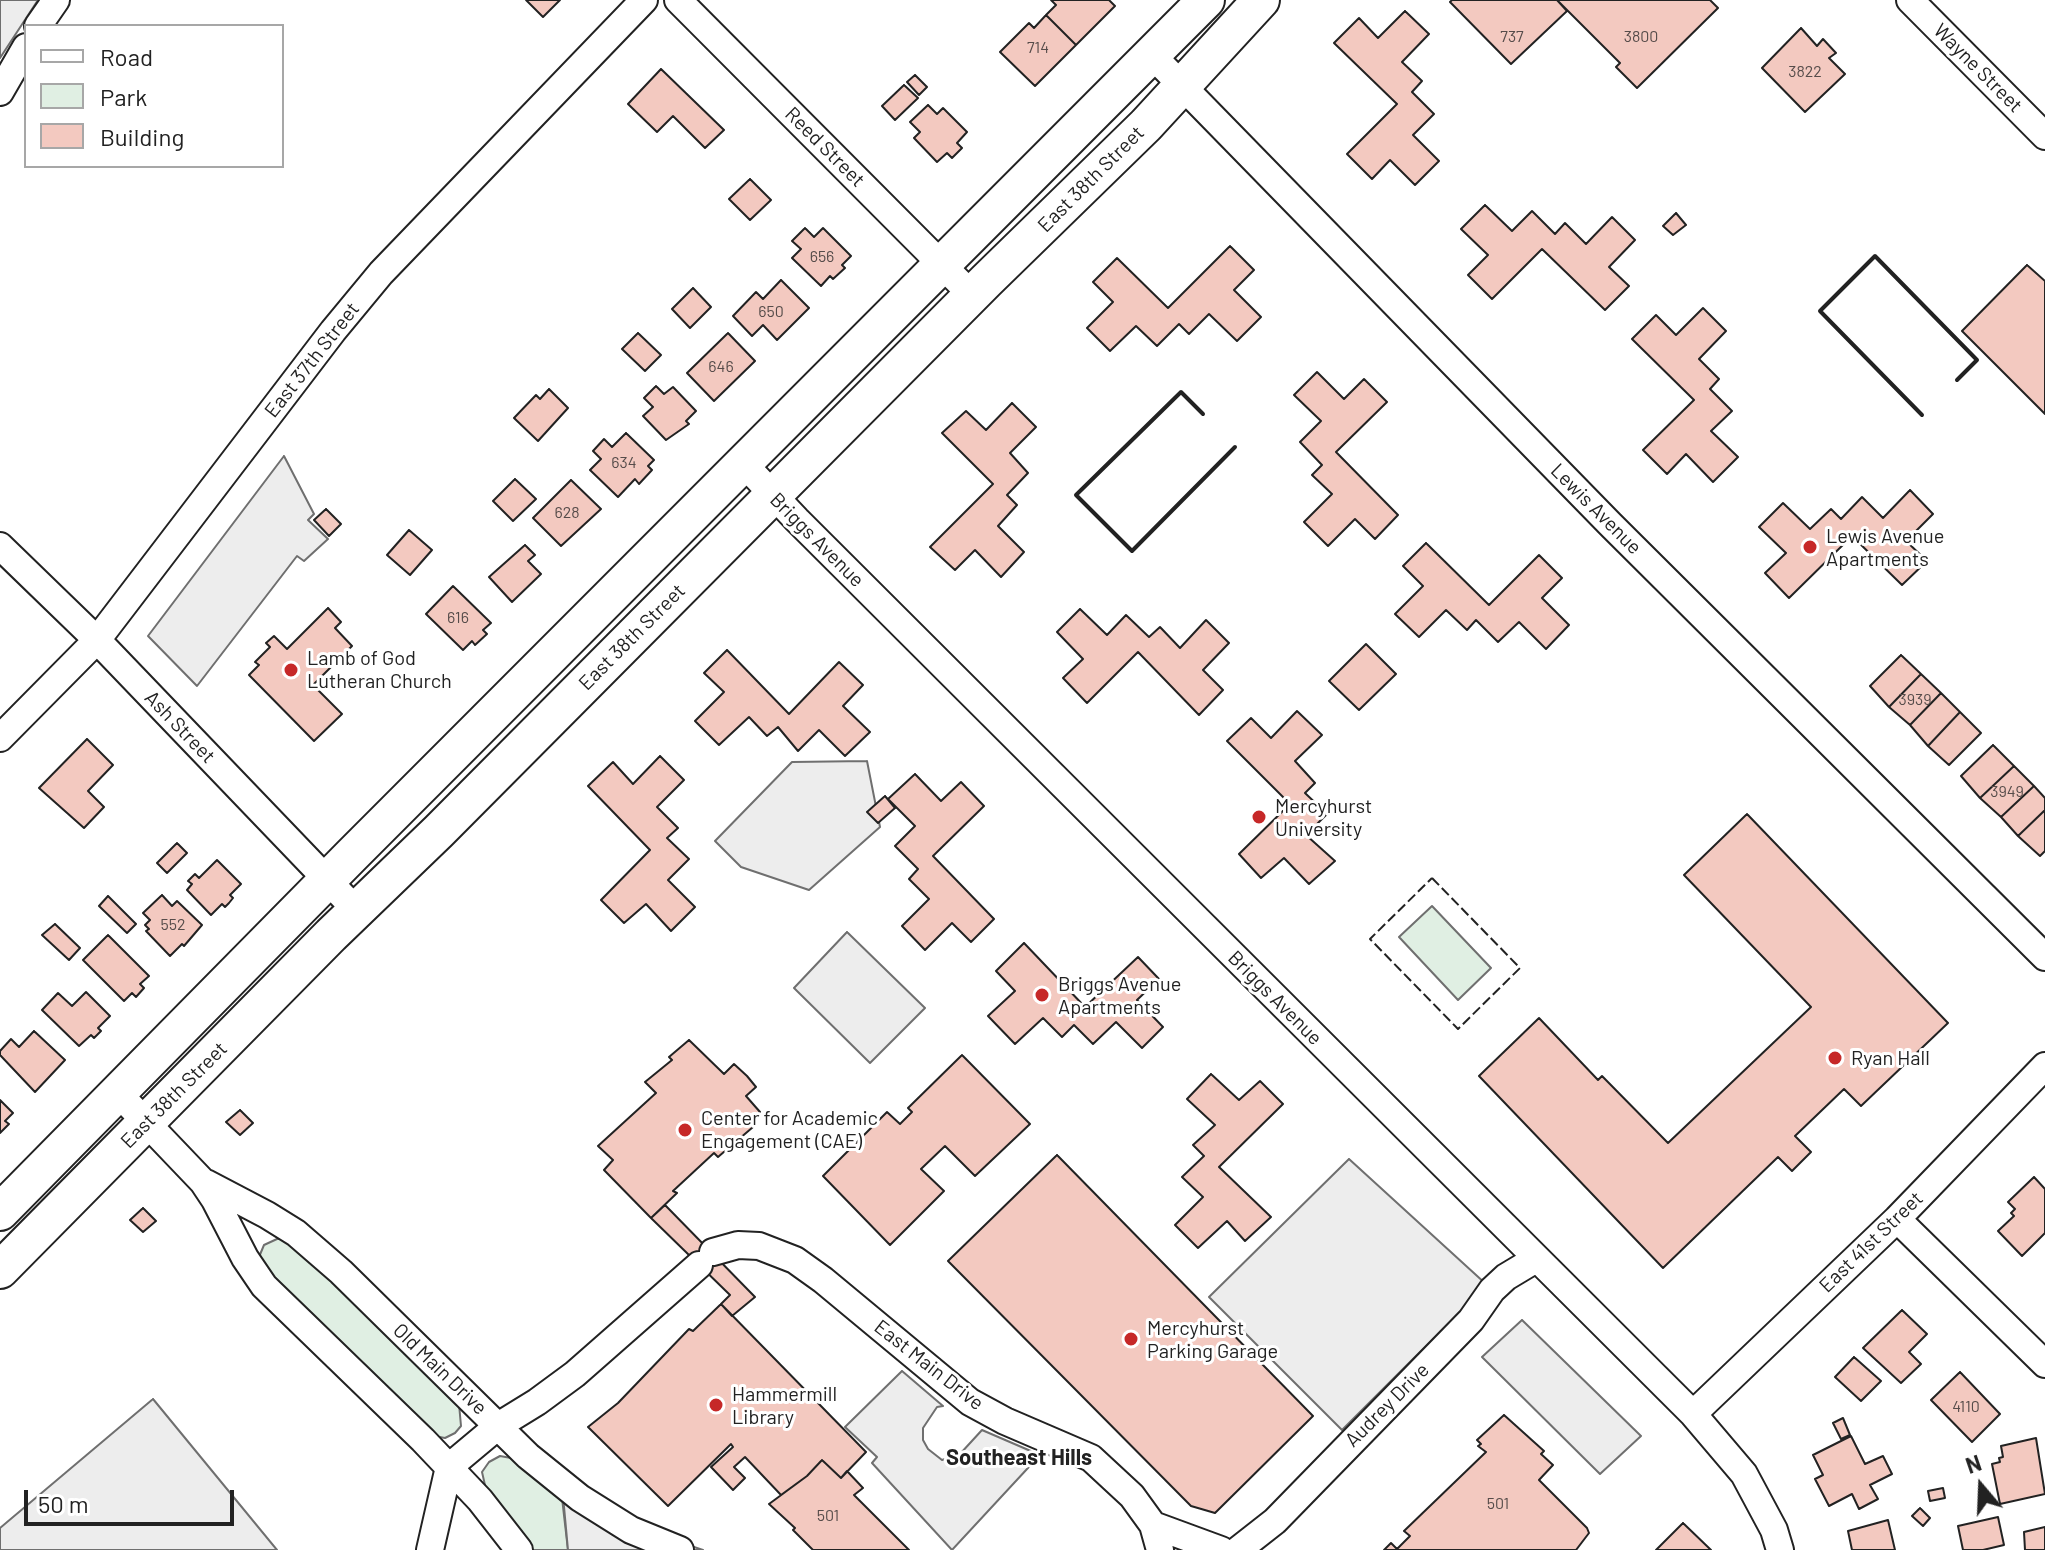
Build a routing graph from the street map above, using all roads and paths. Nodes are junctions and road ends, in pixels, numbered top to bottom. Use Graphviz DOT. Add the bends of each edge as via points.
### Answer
graph roads {
  1 [pos="56,0"];
  2 [pos="644,0"];
  3 [pos="678,0"];
  4 [pos="1206,0"];
  5 [pos="1261,0"];
  6 [pos="1910,0"];
  7 [pos="39,24"];
  8 [pos="24,50"];
  9 [pos="1152,55"];
  10 [pos="1181,86"];
  11 [pos="0,92"];
  12 [pos="2045,136"];
  13 [pos="943,265"];
  14 [pos="972,295"];
  15 [pos="744,464"];
  16 [pos="774,497"];
  17 [pos="0,546"];
  18 [pos="97,640"];
  19 [pos="0,738"];
  20 [pos="327,881"];
  21 [pos="356,910"];
  22 [pos="2045,957"];
  23 [pos="2045,1066"];
  24 [pos="118,1093"];
  25 [pos="147,1121"];
  26 [pos="203,1182"];
  27 [pos="0,1212"];
  28 [pos="1897,1219"];
  29 [pos="1536,1259"];
  30 [pos="0,1270"];
  31 [pos="2045,1364"];
  32 [pos="1693,1414"];
  33 [pos="498,1426"];
  34 [pos="449,1467"];
  35 [pos="1153,1525"];
  36 [pos="430,1550"];
  37 [pos="519,1550"];
  38 [pos="680,1550"];
  39 [pos="1160,1550"];
  40 [pos="1221,1550"];
  41 [pos="1238,1550"];
  42 [pos="1780,1550"];
  1 -- 7 [label="street"];
  2 -- 18 [label="street, East 37th Street" via="381,273"];
  3 -- 13 [label="street, Reed Street"];
  4 -- 9 [label="main road, East 38th Street"];
  5 -- 10 [label="main road, East 38th Street"];
  6 -- 12 [label="street, Wayne Street"];
  8 -- 11 [label="street"];
  9 -- 10 [label="street, Lewis Avenue"];
  9 -- 13 [label="main road, East 38th Street"];
  10 -- 14 [label="main road, East 38th Street"];
  10 -- 22 [label="street, Lewis Avenue"];
  13 -- 14 [label="street, Reed Street"];
  13 -- 15 [label="main road, East 38th Street"];
  14 -- 16 [label="main road, East 38th Street"];
  15 -- 16 [label="street, Briggs Avenue"];
  15 -- 20 [label="main road, East 38th Street"];
  16 -- 21 [label="main road, East 38th Street"];
  16 -- 29 [label="street, Briggs Avenue"];
  17 -- 18 [label="street, Ash Street"];
  18 -- 19 [label="street, East 37th Street"];
  18 -- 20 [label="street, Ash Street"];
  20 -- 21 [label="street, Ash Street"];
  20 -- 24 [label="main road, East 38th Street"];
  21 -- 25 [label="main road, East 38th Street"];
  23 -- 28 [label="street, East 41st Street"];
  24 -- 25 [label="street, Old Main Drive"];
  24 -- 27 [label="main road, East 38th Street"];
  25 -- 26 [label="street, Old Main Drive"];
  25 -- 30 [label="main road, East 38th Street"];
  26 -- 33 [label="street, Old Main Drive" via="296,1233"];
  26 -- 34 [label="street, Old Main Drive" via="264,1286"];
  28 -- 31 [label="street"];
  28 -- 32 [label="street, East 41st Street"];
  29 -- 32 [label="street, Briggs Avenue"];
  29 -- 41 [label="street, Audrey Drive" via="1492,1290 1471,1320 1275,1521"];
  32 -- 42 [label="street, Briggs Avenue" via="1744,1474"];
  33 -- 34 [label="street, East Main Drive"];
  33 -- 35 [label="street, East Main Drive" via="575,1374 706,1258 738,1245 759,1246 795,1260 834,1288 970,1402 1091,1458 1132,1496"];
  33 -- 38 [label="street, Old Main Drive" via="580,1498 631,1530"];
  34 -- 36 [label="street"];
  34 -- 37 [label="street, Old Main Drive"];
  35 -- 39 [label="street, East Main Drive"];
  35 -- 40 [label="street"];
}
